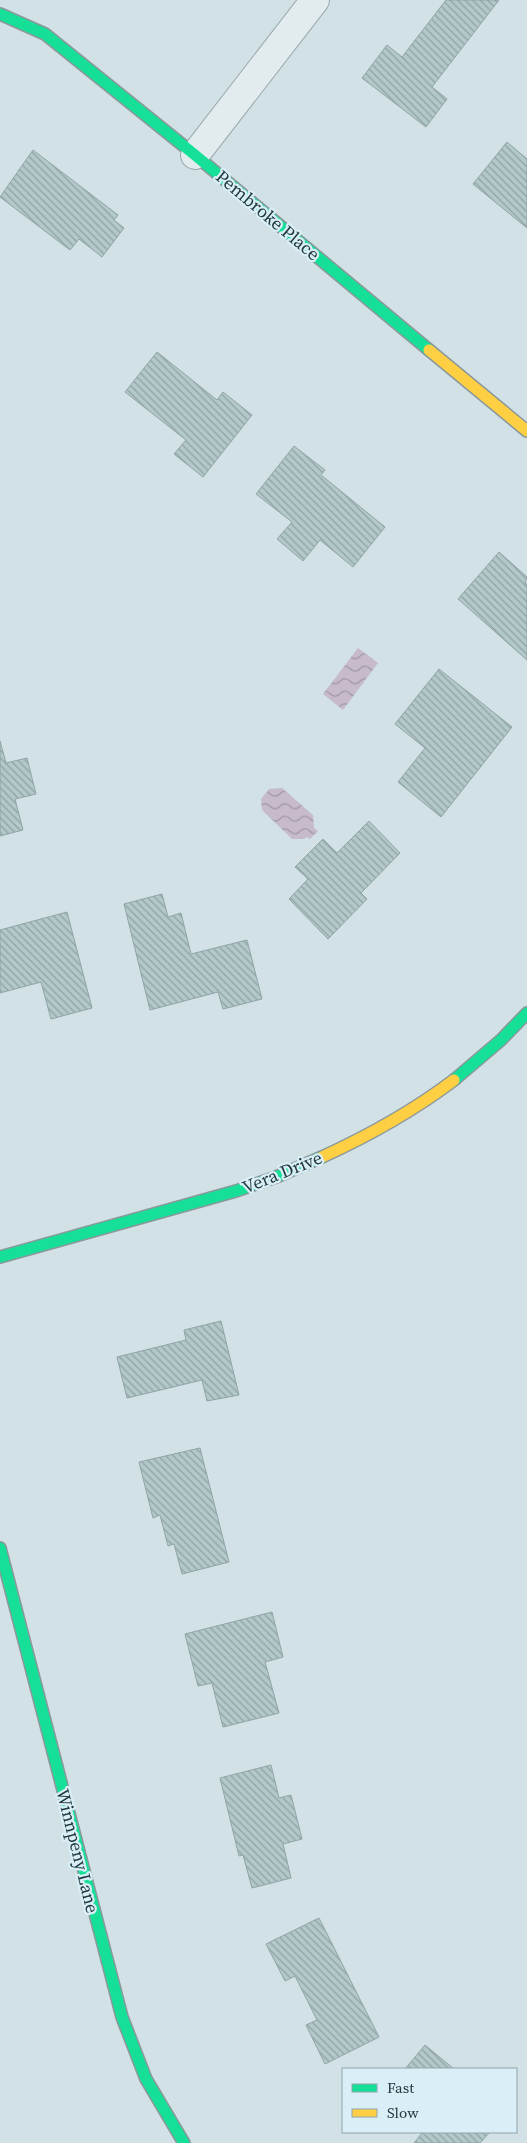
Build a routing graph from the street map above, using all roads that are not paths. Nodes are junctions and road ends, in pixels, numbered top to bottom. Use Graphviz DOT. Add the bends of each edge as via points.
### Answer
graph roads {
  1 [pos="315,0"];
  2 [pos="0,14"];
  3 [pos="195,155"];
  4 [pos="527,431"];
  5 [pos="527,1013"];
  6 [pos="0,1258"];
  7 [pos="0,1548"];
  8 [pos="184,2143"];
  1 -- 3 [label="street"];
  2 -- 3 [label="street, Pembroke Place" via="45,34"];
  3 -- 4 [label="street, Pembroke Place"];
  5 -- 6 [label="street, Vera Drive" via="511,1031 449,1084 366,1137 276,1177 230,1193"];
  7 -- 8 [label="street, Winnpeny Lane" via="122,2017 146,2079"];
}
